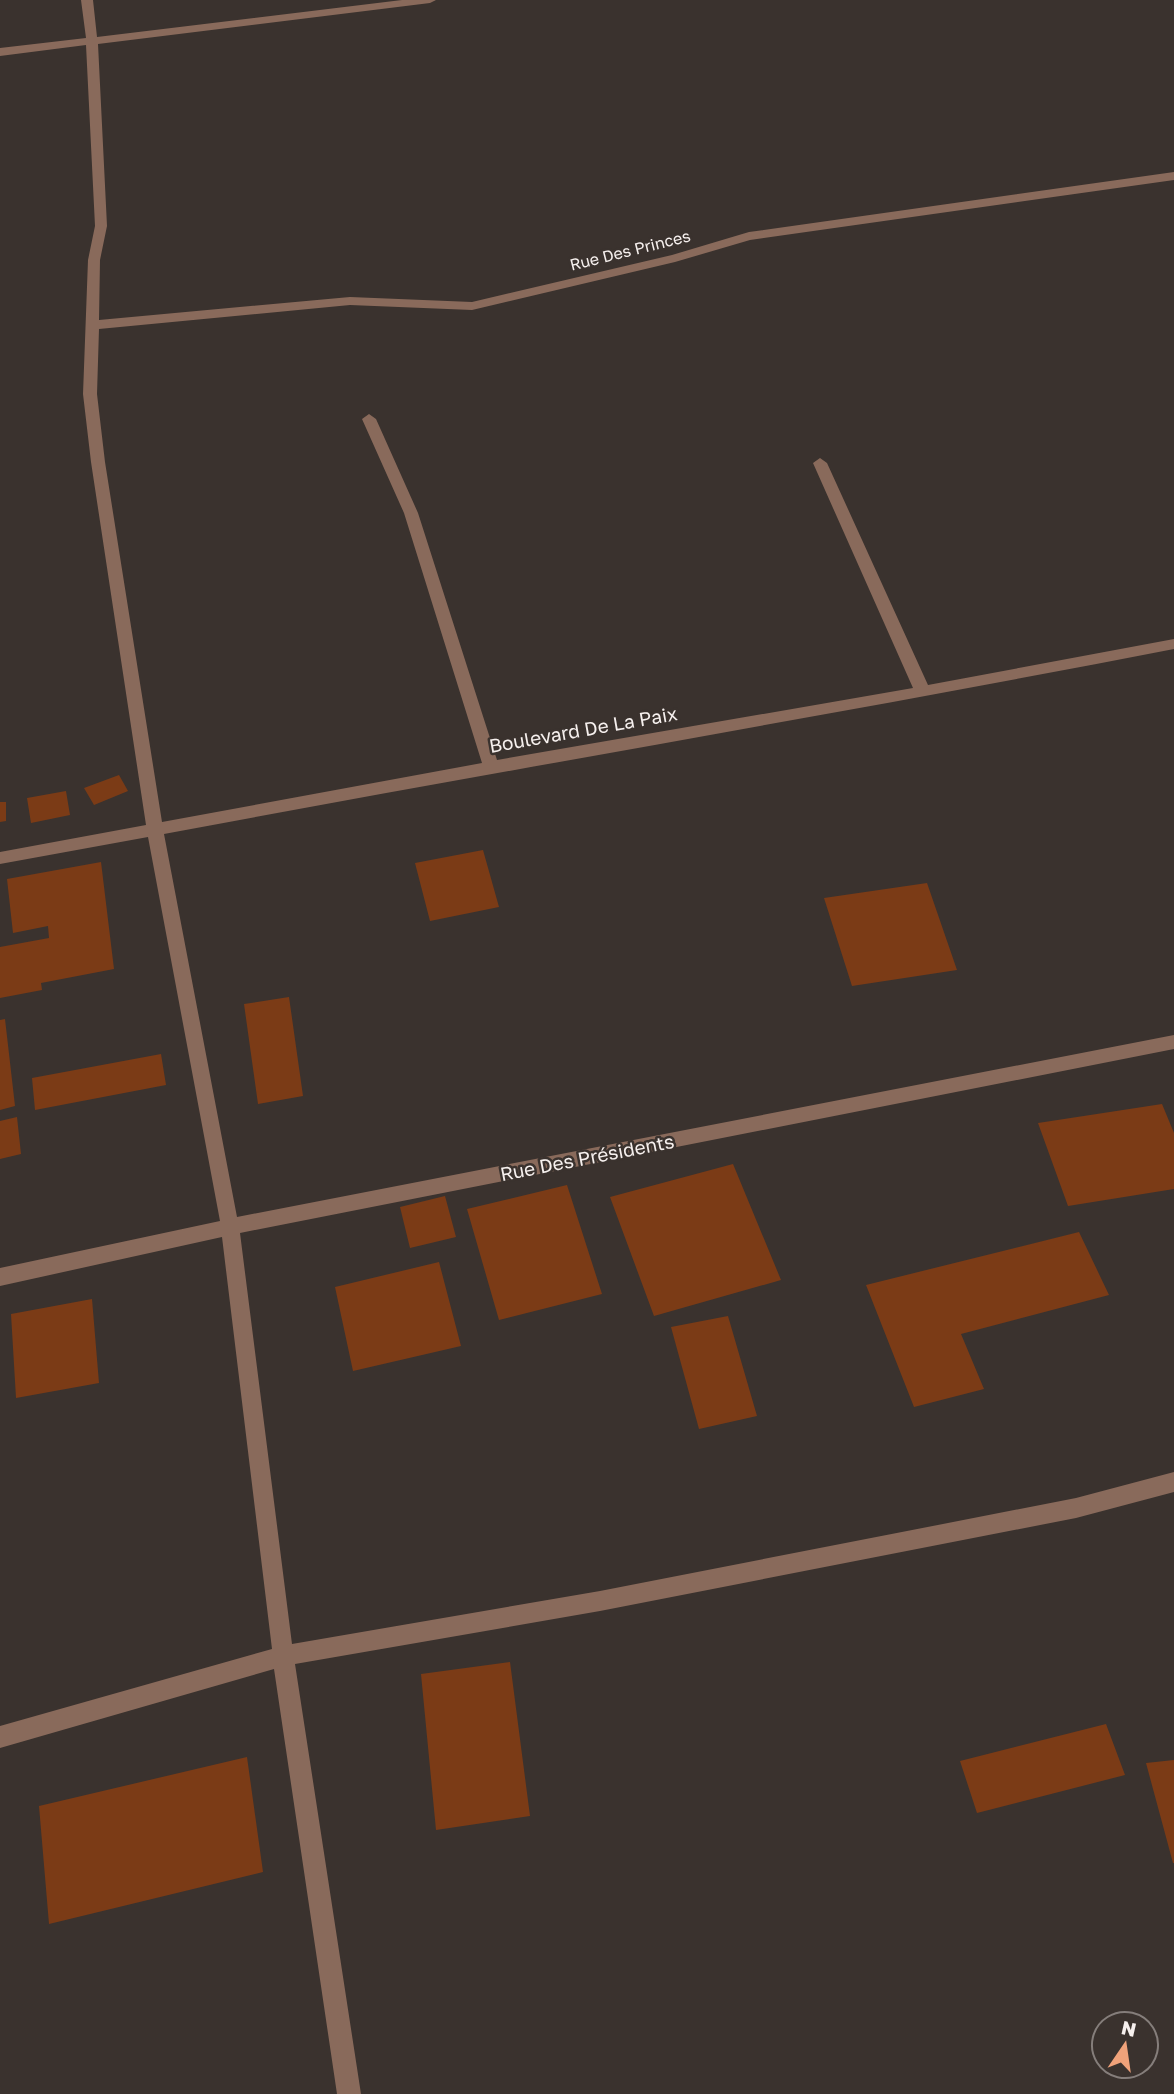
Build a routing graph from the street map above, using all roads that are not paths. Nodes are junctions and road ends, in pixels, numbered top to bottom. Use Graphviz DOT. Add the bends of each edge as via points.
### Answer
graph roads {
  1 [pos="87,0"];
  2 [pos="430,0"];
  3 [pos="92,41"];
  4 [pos="0,52"];
  5 [pos="1174,176"];
  6 [pos="93,325"];
  7 [pos="369,419"];
  8 [pos="820,463"];
  9 [pos="1174,645"];
  10 [pos="923,692"];
  11 [pos="491,767"];
  12 [pos="155,829"];
  13 [pos="0,858"];
  14 [pos="1174,1042"];
  15 [pos="230,1227"];
  16 [pos="0,1277"];
  17 [pos="1174,1482"];
  18 [pos="282,1656"];
  19 [pos="0,1737"];
  20 [pos="349,2094"];
  1 -- 3 [label="street"];
  2 -- 3 [label="street"];
  3 -- 4 [label="street"];
  3 -- 6 [label="street" via="101,226 94,260"];
  5 -- 6 [label="street, Rue Des Princes" via="749,236 472,306 350,301"];
  6 -- 12 [label="street" via="90,394 98,462"];
  7 -- 11 [label="street" via="411,513"];
  8 -- 10 [label="street"];
  9 -- 10 [label="street, Boulevard De La Paix"];
  10 -- 11 [label="street, Boulevard De La Paix"];
  11 -- 12 [label="street, Boulevard De La Paix"];
  12 -- 13 [label="street, Boulevard De La Paix"];
  12 -- 15 [label="street"];
  14 -- 15 [label="street, Rue Des Présidents"];
  15 -- 16 [label="street, Rue Des Présidents"];
  15 -- 18 [label="street"];
  17 -- 18 [label="street" via="1076,1508 641,1593"];
  18 -- 19 [label="street"];
  18 -- 20 [label="street"];
}
